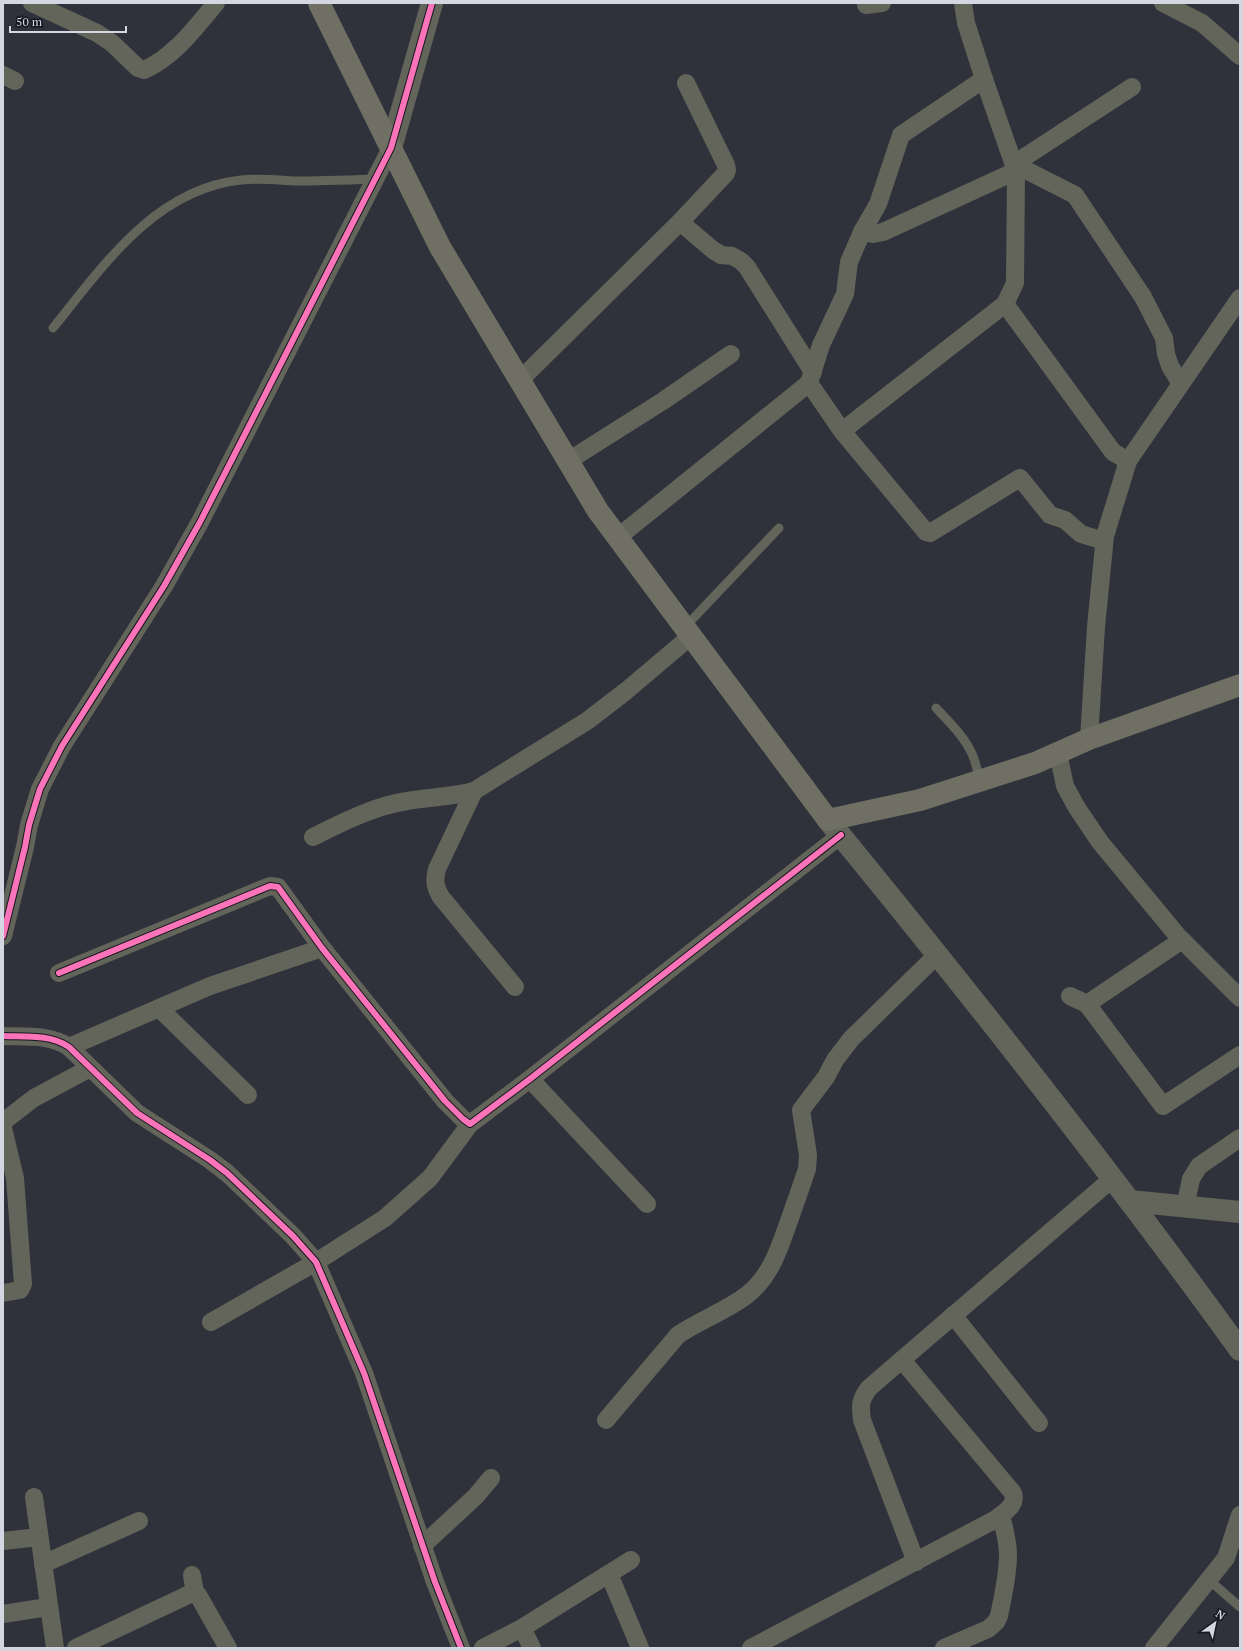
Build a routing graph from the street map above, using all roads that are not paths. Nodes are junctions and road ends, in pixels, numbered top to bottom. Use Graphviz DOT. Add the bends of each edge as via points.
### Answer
graph roads {
  1 [pos="32,3"];
  2 [pos="216,3"];
  3 [pos="319,3"];
  4 [pos="432,3"];
  5 [pos="963,3"];
  6 [pos="1163,3"];
  7 [pos="1240,56"];
  8 [pos="984,79"];
  9 [pos="686,83"];
  10 [pos="1132,87"];
  11 [pos="391,148"];
  12 [pos="1015,167"];
  13 [pos="375,179"];
  14 [pos="680,222"];
  15 [pos="862,232"];
  16 [pos="1240,298"];
  17 [pos="1006,304"];
  18 [pos="53,328"];
  19 [pos="731,354"];
  20 [pos="811,377"];
  21 [pos="520,380"];
  22 [pos="1181,384"];
  23 [pos="842,431"];
  24 [pos="568,461"];
  25 [pos="1128,461"];
  26 [pos="779,528"];
  27 [pos="617,538"];
  28 [pos="1104,541"];
  29 [pos="688,632"];
  30 [pos="1239,688"];
  31 [pos="936,708"];
  32 [pos="1090,740"];
  33 [pos="1058,753"];
  34 [pos="980,781"];
  35 [pos="474,791"];
  36 [pos="834,828"];
  37 [pos="313,837"];
  38 [pos="3,936"];
  39 [pos="1182,940"];
  40 [pos="322,948"];
  41 [pos="937,955"];
  42 [pos="59,974"];
  43 [pos="515,987"];
  44 [pos="1070,996"];
  45 [pos="1240,998"];
  46 [pos="1087,1004"];
  47 [pos="159,1008"];
  48 [pos="3,1036"];
  49 [pos="69,1047"];
  50 [pos="1240,1055"];
  51 [pos="90,1068"];
  52 [pos="530,1079"];
  53 [pos="248,1095"];
  54 [pos="3,1122"];
  55 [pos="470,1124"];
  56 [pos="3,1128"];
  57 [pos="1240,1138"];
  58 [pos="1113,1178"];
  59 [pos="1130,1201"];
  60 [pos="647,1204"];
  61 [pos="1186,1207"];
  62 [pos="1240,1212"];
  63 [pos="316,1262"];
  64 [pos="3,1293"];
  65 [pos="953,1315"];
  66 [pos="211,1322"];
  67 [pos="1240,1350"];
  68 [pos="902,1360"];
  69 [pos="606,1420"];
  70 [pos="1039,1423"];
  71 [pos="491,1478"];
  72 [pos="34,1498"];
  73 [pos="1001,1515"];
  74 [pos="1240,1515"];
  75 [pos="139,1521"];
  76 [pos="39,1537"];
  77 [pos="3,1541"];
  78 [pos="422,1546"];
  79 [pos="631,1560"];
  80 [pos="916,1562"];
  81 [pos="43,1564"];
  82 [pos="609,1574"];
  83 [pos="192,1575"];
  84 [pos="1209,1580"];
  85 [pos="195,1593"];
  86 [pos="48,1607"];
  87 [pos="1240,1607"];
  88 [pos="3,1614"];
  89 [pos="522,1628"];
  90 [pos="969,1643"];
  91 [pos="55,1648"];
  92 [pos="76,1648"];
  93 [pos="228,1648"];
  94 [pos="460,1648"];
  95 [pos="483,1648"];
  96 [pos="532,1648"];
  97 [pos="640,1648"];
  98 [pos="751,1648"];
  99 [pos="944,1648"];
  100 [pos="1154,1648"];
  1 -- 2 [label="street" via="97,33 138,68 144,70 154,66 185,40"];
  3 -- 11 [label="main road"];
  4 -- 11 [label="street"];
  5 -- 8 [label="street" via="966,23"];
  6 -- 7 [label="street" via="1202,23"];
  8 -- 12 [label="street"];
  8 -- 15 [label="street" via="901,135 878,204"];
  9 -- 14 [label="street" via="727,170"];
  10 -- 12 [label="street"];
  11 -- 13 [label="street"];
  11 -- 21 [label="main road" via="440,247"];
  12 -- 15 [label="street" via="884,232"];
  12 -- 17 [label="street" via="1015,283"];
  12 -- 22 [label="street" via="1075,195 1143,297 1164,338 1170,366"];
  13 -- 18 [label="lane" via="242,180 208,186 177,201 143,225 105,263"];
  13 -- 38 [label="street" via="196,528 164,586 62,746 40,789"];
  14 -- 20 [label="street" via="713,250 721,255 732,256 747,267"];
  14 -- 21 [label="street"];
  15 -- 20 [label="street" via="849,262 845,294 821,345"];
  16 -- 22 [label="street"];
  17 -- 23 [label="street"];
  17 -- 25 [label="street" via="1113,452"];
  19 -- 24 [label="street"];
  20 -- 23 [label="street"];
  20 -- 27 [label="street"];
  21 -- 24 [label="main road"];
  22 -- 25 [label="street"];
  23 -- 28 [label="street" via="928,533 1020,478 1050,515 1065,520 1082,534"];
  24 -- 27 [label="main road"];
  25 -- 28 [label="street"];
  26 -- 29 [label="lane"];
  27 -- 29 [label="main road"];
  28 -- 32 [label="street"];
  29 -- 35 [label="street" via="650,672 587,721"];
  29 -- 36 [label="main road"];
  30 -- 32 [label="main road"];
  31 -- 34 [label="lane" via="967,745"];
  32 -- 33 [label="main road"];
  33 -- 34 [label="main road"];
  33 -- 39 [label="street" via="1065,786 1077,808 1100,842"];
  34 -- 36 [label="main road"];
  35 -- 37 [label="street" via="407,800 384,806"];
  35 -- 43 [label="street" via="437,869 435,887"];
  36 -- 41 [label="street"];
  36 -- 52 [label="street"];
  39 -- 45 [label="street"];
  39 -- 46 [label="street"];
  40 -- 42 [label="street" via="278,888 270,886"];
  40 -- 47 [label="street" via="210,986"];
  40 -- 55 [label="street" via="445,1101"];
  41 -- 58 [label="street"];
  41 -- 69 [label="street" via="851,1039 801,1110 808,1155 806,1169 775,1261 766,1276 748,1294 727,1309 678,1335"];
  44 -- 46 [label="street"];
  46 -- 50 [label="street" via="1163,1106"];
  47 -- 49 [label="street"];
  47 -- 53 [label="street"];
  48 -- 49 [label="street" via="49,1038"];
  49 -- 51 [label="street"];
  51 -- 54 [label="street" via="34,1098"];
  51 -- 63 [label="street" via="137,1113 227,1173 293,1236"];
  52 -- 55 [label="street"];
  52 -- 60 [label="street"];
  55 -- 63 [label="street" via="426,1182 376,1225"];
  56 -- 64 [label="street" via="15,1178 23,1284 20,1290"];
  57 -- 61 [label="street" via="1199,1166 1191,1179"];
  58 -- 59 [label="street"];
  58 -- 65 [label="street"];
  59 -- 61 [label="street"];
  59 -- 67 [label="street"];
  61 -- 62 [label="street"];
  63 -- 66 [label="street"];
  63 -- 78 [label="street" via="364,1373"];
  65 -- 68 [label="street"];
  65 -- 70 [label="street"];
  68 -- 73 [label="street" via="1013,1493 1013,1504"];
  68 -- 80 [label="street" via="869,1388 862,1396 860,1406 862,1420"];
  71 -- 78 [label="street" via="476,1496"];
  72 -- 76 [label="street"];
  73 -- 80 [label="street"];
  73 -- 90 [label="street" via="1007,1541 1008,1566 999,1616 996,1622"];
  74 -- 84 [label="street" via="1226,1558"];
  75 -- 81 [label="street"];
  76 -- 77 [label="street"];
  76 -- 81 [label="street"];
  78 -- 94 [label="street"];
  79 -- 82 [label="street"];
  80 -- 98 [label="street"];
  81 -- 86 [label="street"];
  82 -- 89 [label="street"];
  82 -- 97 [label="street"];
  83 -- 85 [label="street"];
  84 -- 87 [label="lane"];
  84 -- 100 [label="street"];
  85 -- 92 [label="street" via="192,1592"];
  85 -- 93 [label="street"];
  86 -- 88 [label="street"];
  86 -- 91 [label="street"];
  89 -- 95 [label="street"];
  89 -- 96 [label="street"];
  90 -- 99 [label="street"];
}
